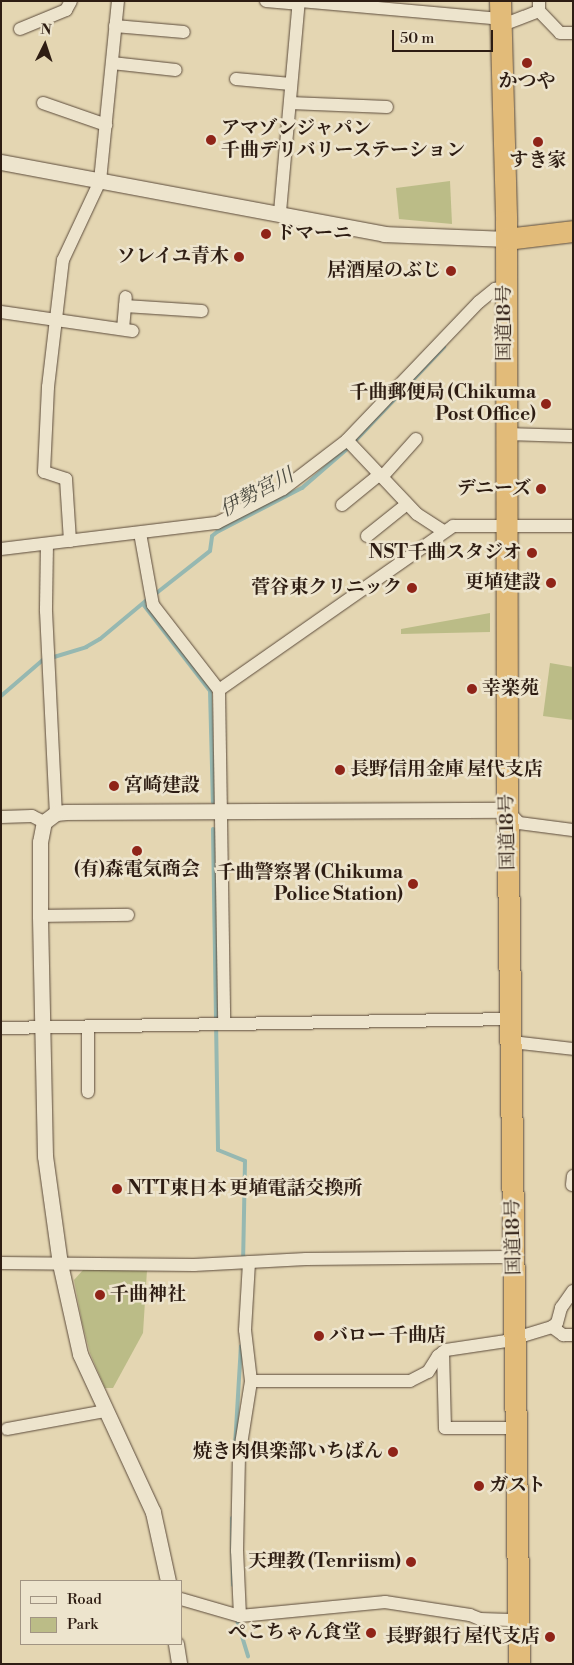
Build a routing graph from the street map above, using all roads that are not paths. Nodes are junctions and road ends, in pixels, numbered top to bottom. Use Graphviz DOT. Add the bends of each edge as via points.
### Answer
graph roads {
  1 [pos="71,1"];
  2 [pos="118,1"];
  3 [pos="266,1"];
  4 [pos="299,2"];
  5 [pos="539,6"];
  6 [pos="500,15"];
  7 [pos="115,26"];
  8 [pos="20,29"];
  9 [pos="184,32"];
  10 [pos="573,33"];
  11 [pos="112,63"];
  12 [pos="176,70"];
  13 [pos="236,79"];
  14 [pos="291,84"];
  15 [pos="290,103"];
  16 [pos="43,104"];
  17 [pos="387,107"];
  18 [pos="106,126"];
  19 [pos="1,162"];
  20 [pos="100,181"];
  21 [pos="280,212"];
  22 [pos="573,231"];
  23 [pos="506,240"];
  24 [pos="505,288"];
  25 [pos="194,307"];
  26 [pos="1,312"];
  27 [pos="58,322"];
  28 [pos="505,434"];
  29 [pos="573,436"];
  30 [pos="416,439"];
  31 [pos="347,440"];
  32 [pos="381,475"];
  33 [pos="406,504"];
  34 [pos="342,505"];
  35 [pos="506,526"];
  36 [pos="573,526"];
  37 [pos="140,532"];
  38 [pos="443,532"];
  39 [pos="368,536"];
  40 [pos="70,541"];
  41 [pos="47,544"];
  42 [pos="1,548"];
  43 [pos="219,690"];
  44 [pos="507,810"];
  45 [pos="221,812"];
  46 [pos="1,817"];
  47 [pos="50,817"];
  48 [pos="573,830"];
  49 [pos="128,915"];
  50 [pos="40,916"];
  51 [pos="511,1019"];
  52 [pos="219,1023"];
  53 [pos="88,1026"];
  54 [pos="1,1028"];
  55 [pos="43,1028"];
  56 [pos="512,1042"];
  57 [pos="573,1049"];
  58 [pos="88,1092"];
  59 [pos="514,1257"];
  60 [pos="1,1263"];
  61 [pos="243,1263"];
  62 [pos="60,1264"];
  63 [pos="573,1291"];
  64 [pos="552,1327"];
  65 [pos="573,1335"];
  66 [pos="516,1338"];
  67 [pos="443,1352"];
  68 [pos="251,1381"];
  69 [pos="105,1410"];
  70 [pos="517,1428"];
  71 [pos="7,1429"];
  72 [pos="168,1580"];
  73 [pos="182,1599"];
  74 [pos="240,1616"];
  75 [pos="518,1620"];
  76 [pos="176,1645"];
  77 [pos="179,1664"];
  78 [pos="519,1664"];
  1 -- 8 [label="street" via="66,10"];
  2 -- 7 [label="street"];
  3 -- 4 [label="street"];
  4 -- 6 [label="street"];
  4 -- 14 [label="street"];
  5 -- 6 [label="street"];
  5 -- 10 [label="street" via="560,33"];
  6 -- 23 [label="highway, 国道18号"];
  7 -- 9 [label="street"];
  7 -- 11 [label="street"];
  11 -- 12 [label="street"];
  11 -- 18 [label="street"];
  13 -- 14 [label="street"];
  14 -- 15 [label="street"];
  15 -- 17 [label="street"];
  15 -- 21 [label="street"];
  16 -- 18 [label="street"];
  18 -- 20 [label="street"];
  19 -- 20 [label="street"];
  20 -- 21 [label="street"];
  20 -- 27 [label="street" via="63,260"];
  21 -- 23 [label="street" via="384,234"];
  22 -- 23 [label="highway"];
  23 -- 24 [label="highway, 国道18号"];
  24 -- 28 [label="highway, 国道18号"];
  24 -- 31 [label="street" via="495,289 479,302"];
  25 -- 27 [label="street" via="126,301 128,330"];
  26 -- 27 [label="street"];
  27 -- 40 [label="street" via="48,387 44,472 66,479"];
  28 -- 29 [label="street"];
  28 -- 35 [label="highway, 国道18号"];
  30 -- 32 [label="street"];
  31 -- 32 [label="street"];
  31 -- 37 [label="street" via="296,482 217,523"];
  32 -- 33 [label="street"];
  32 -- 34 [label="street"];
  33 -- 38 [label="street"];
  33 -- 39 [label="street"];
  35 -- 36 [label="street"];
  35 -- 38 [label="street" via="453,526"];
  35 -- 44 [label="highway, 国道18号"];
  37 -- 40 [label="street"];
  37 -- 43 [label="street" via="151,598"];
  38 -- 43 [label="street"];
  40 -- 41 [label="street"];
  41 -- 42 [label="street"];
  41 -- 47 [label="street"];
  43 -- 45 [label="street"];
  44 -- 45 [label="street"];
  44 -- 48 [label="street" via="519,823"];
  44 -- 51 [label="highway, 国道18号"];
  45 -- 47 [label="street"];
  45 -- 52 [label="street"];
  46 -- 47 [label="street"];
  47 -- 50 [label="street" via="40,842"];
  49 -- 50 [label="street"];
  50 -- 55 [label="street"];
  51 -- 52 [label="street"];
  51 -- 56 [label="highway, 国道18号"];
  52 -- 53 [label="street"];
  53 -- 55 [label="street"];
  53 -- 58 [label="street"];
  54 -- 55 [label="street"];
  55 -- 62 [label="street" via="45,1156"];
  56 -- 57 [label="street"];
  56 -- 59 [label="highway, 国道18号"];
  59 -- 61 [label="street"];
  59 -- 66 [label="highway, 国道18号"];
  60 -- 62 [label="street"];
  61 -- 62 [label="street"];
  61 -- 68 [label="street" via="245,1330"];
  62 -- 69 [label="street" via="80,1354"];
  63 -- 64 [label="street" via="561,1308 558,1323"];
  64 -- 65 [label="street" via="563,1335"];
  64 -- 66 [label="street"];
  66 -- 67 [label="street"];
  66 -- 70 [label="highway, 国道18号"];
  67 -- 68 [label="street" via="428,1372 410,1381"];
  67 -- 70 [label="street" via="444,1428"];
  68 -- 74 [label="street" via="239,1458 237,1551"];
  69 -- 71 [label="street"];
  69 -- 72 [label="street" via="153,1512"];
  70 -- 75 [label="highway, 国道18号"];
  73 -- 74 [label="street"];
  74 -- 75 [label="street" via="384,1602 470,1614 480,1619"];
  75 -- 78 [label="highway, 国道18号"];
  76 -- 77 [label="street"];
}
